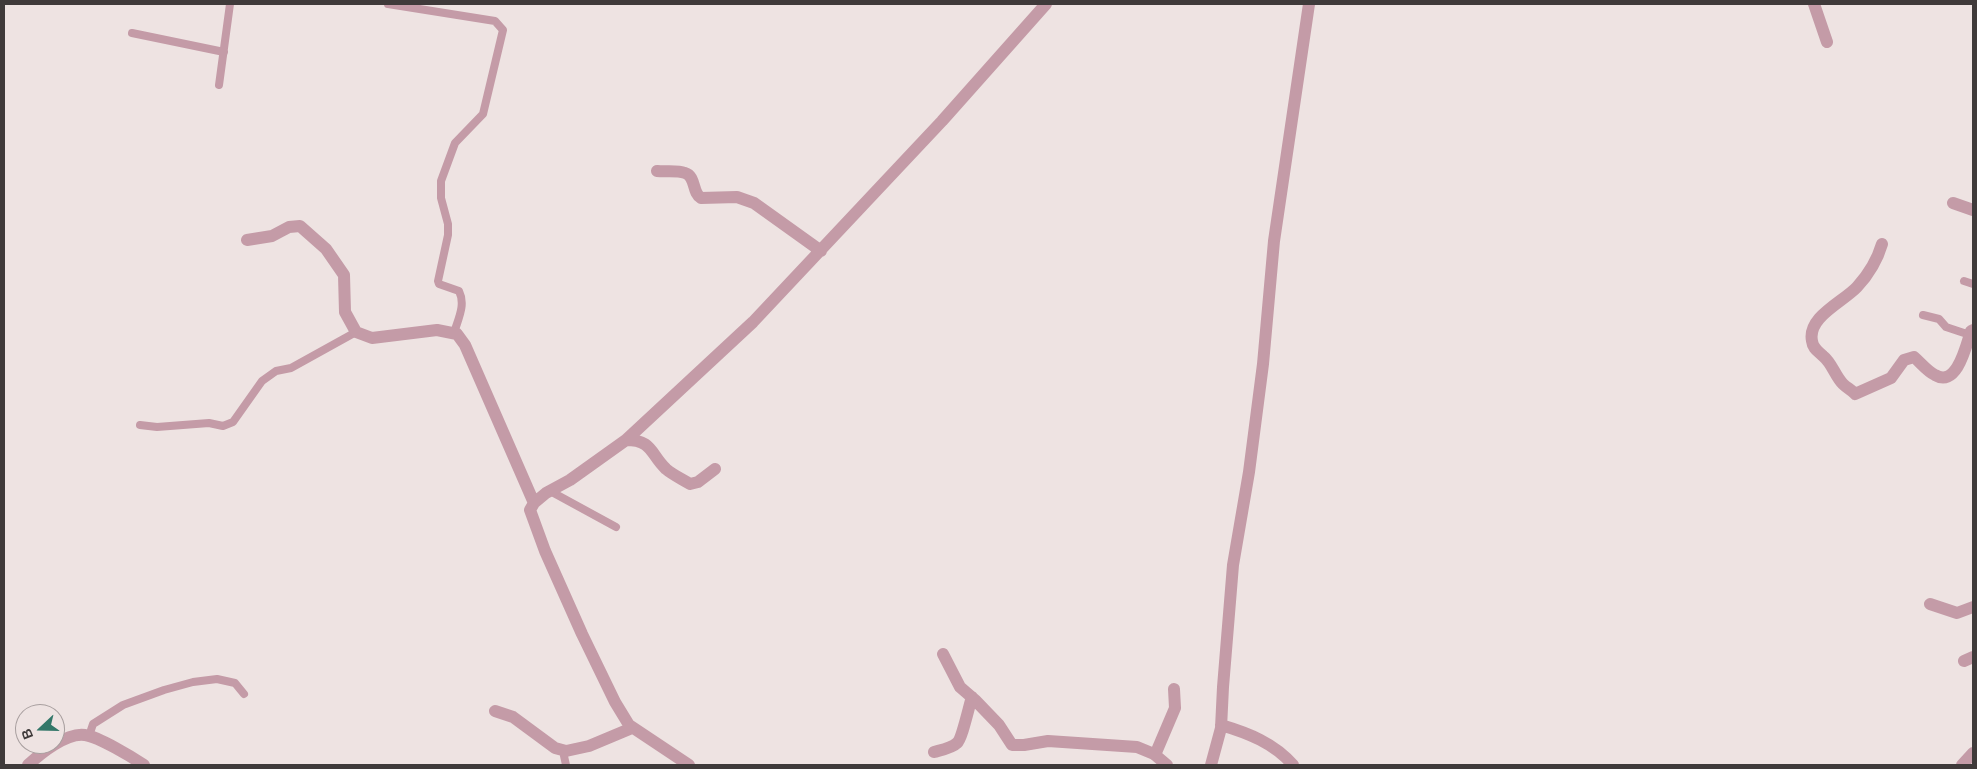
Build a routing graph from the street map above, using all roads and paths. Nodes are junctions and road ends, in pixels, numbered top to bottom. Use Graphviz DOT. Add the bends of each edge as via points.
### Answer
graph roads {
  1 [pos="230,4"];
  2 [pos="388,4"];
  3 [pos="1046,4"];
  4 [pos="1309,4"];
  5 [pos="1814,4"];
  6 [pos="132,33"];
  7 [pos="1827,42"];
  8 [pos="224,52"];
  9 [pos="219,85"];
  10 [pos="657,171"];
  11 [pos="1953,202"];
  12 [pos="1973,210"];
  13 [pos="248,240"];
  14 [pos="1882,244"];
  15 [pos="821,251"];
  16 [pos="1964,281"];
  17 [pos="1973,284"];
  18 [pos="1923,316"];
  19 [pos="356,332"];
  20 [pos="454,333"];
  21 [pos="1971,333"];
  22 [pos="140,425"];
  23 [pos="626,440"];
  24 [pos="715,469"];
  25 [pos="550,491"];
  26 [pos="534,503"];
  27 [pos="616,527"];
  28 [pos="1930,604"];
  29 [pos="1973,607"];
  30 [pos="943,654"];
  31 [pos="1174,689"];
  32 [pos="244,694"];
  33 [pos="972,697"];
  34 [pos="495,711"];
  35 [pos="1221,725"];
  36 [pos="632,728"];
  37 [pos="89,736"];
  38 [pos="566,751"];
  39 [pos="934,752"];
  40 [pos="1973,753"];
  41 [pos="1155,755"];
  42 [pos="28,765"];
  43 [pos="144,765"];
  44 [pos="566,765"];
  45 [pos="688,765"];
  46 [pos="1167,765"];
  47 [pos="1211,765"];
  48 [pos="1293,765"];
  49 [pos="1962,765"];
  1 -- 8 [label="lane"];
  2 -- 20 [label="lane" via="495,21 503,30 483,114 455,143 441,181 448,234 438,281 459,291 462,298"];
  3 -- 15 [label="street"];
  4 -- 35 [label="street" via="1274,241 1263,364 1233,565"];
  5 -- 7 [label="street"];
  6 -- 8 [label="lane"];
  8 -- 9 [label="lane"];
  10 -- 15 [label="street" via="686,172 696,195 701,198 737,198 754,203"];
  11 -- 12 [label="street"];
  13 -- 19 [label="street" via="300,226 326,249 344,275 345,312"];
  14 -- 21 [label="street" via="1877,261 1868,274 1811,330 1816,351 1824,356 1843,384 1855,394 1891,378 1904,360 1914,357 1935,376 1946,378 1957,367"];
  15 -- 23 [label="street" via="753,322"];
  16 -- 17 [label="lane"];
  18 -- 21 [label="lane" via="1939,320 1946,328"];
  19 -- 20 [label="street" via="372,338 437,330"];
  19 -- 22 [label="lane" via="262,381 233,422 223,426 209,423"];
  20 -- 26 [label="street" via="465,346"];
  23 -- 24 [label="street" via="638,440 648,446 666,468 690,484"];
  23 -- 25 [label="street"];
  25 -- 26 [label="street"];
  25 -- 27 [label="lane"];
  26 -- 36 [label="street" via="530,510 545,550 614,702"];
  28 -- 29 [label="street" via="1957,613"];
  30 -- 33 [label="street" via="960,687"];
  31 -- 41 [label="street" via="1175,708"];
  32 -- 37 [label="lane" via="235,683 217,680 178,686 123,705 93,724"];
  33 -- 39 [label="street" via="957,743"];
  33 -- 41 [label="street" via="1012,745 1048,740 1107,743 1137,747"];
  34 -- 38 [label="street" via="512,717 555,748"];
  35 -- 47 [label="street"];
  35 -- 48 [label="street" via="1260,739"];
  36 -- 38 [label="street" via="589,746"];
  36 -- 45 [label="street"];
  37 -- 42 [label="street" via="84,734 60,741"];
  37 -- 43 [label="street"];
  38 -- 44 [label="lane"];
  40 -- 49 [label="street"];
  41 -- 46 [label="street"];
}
